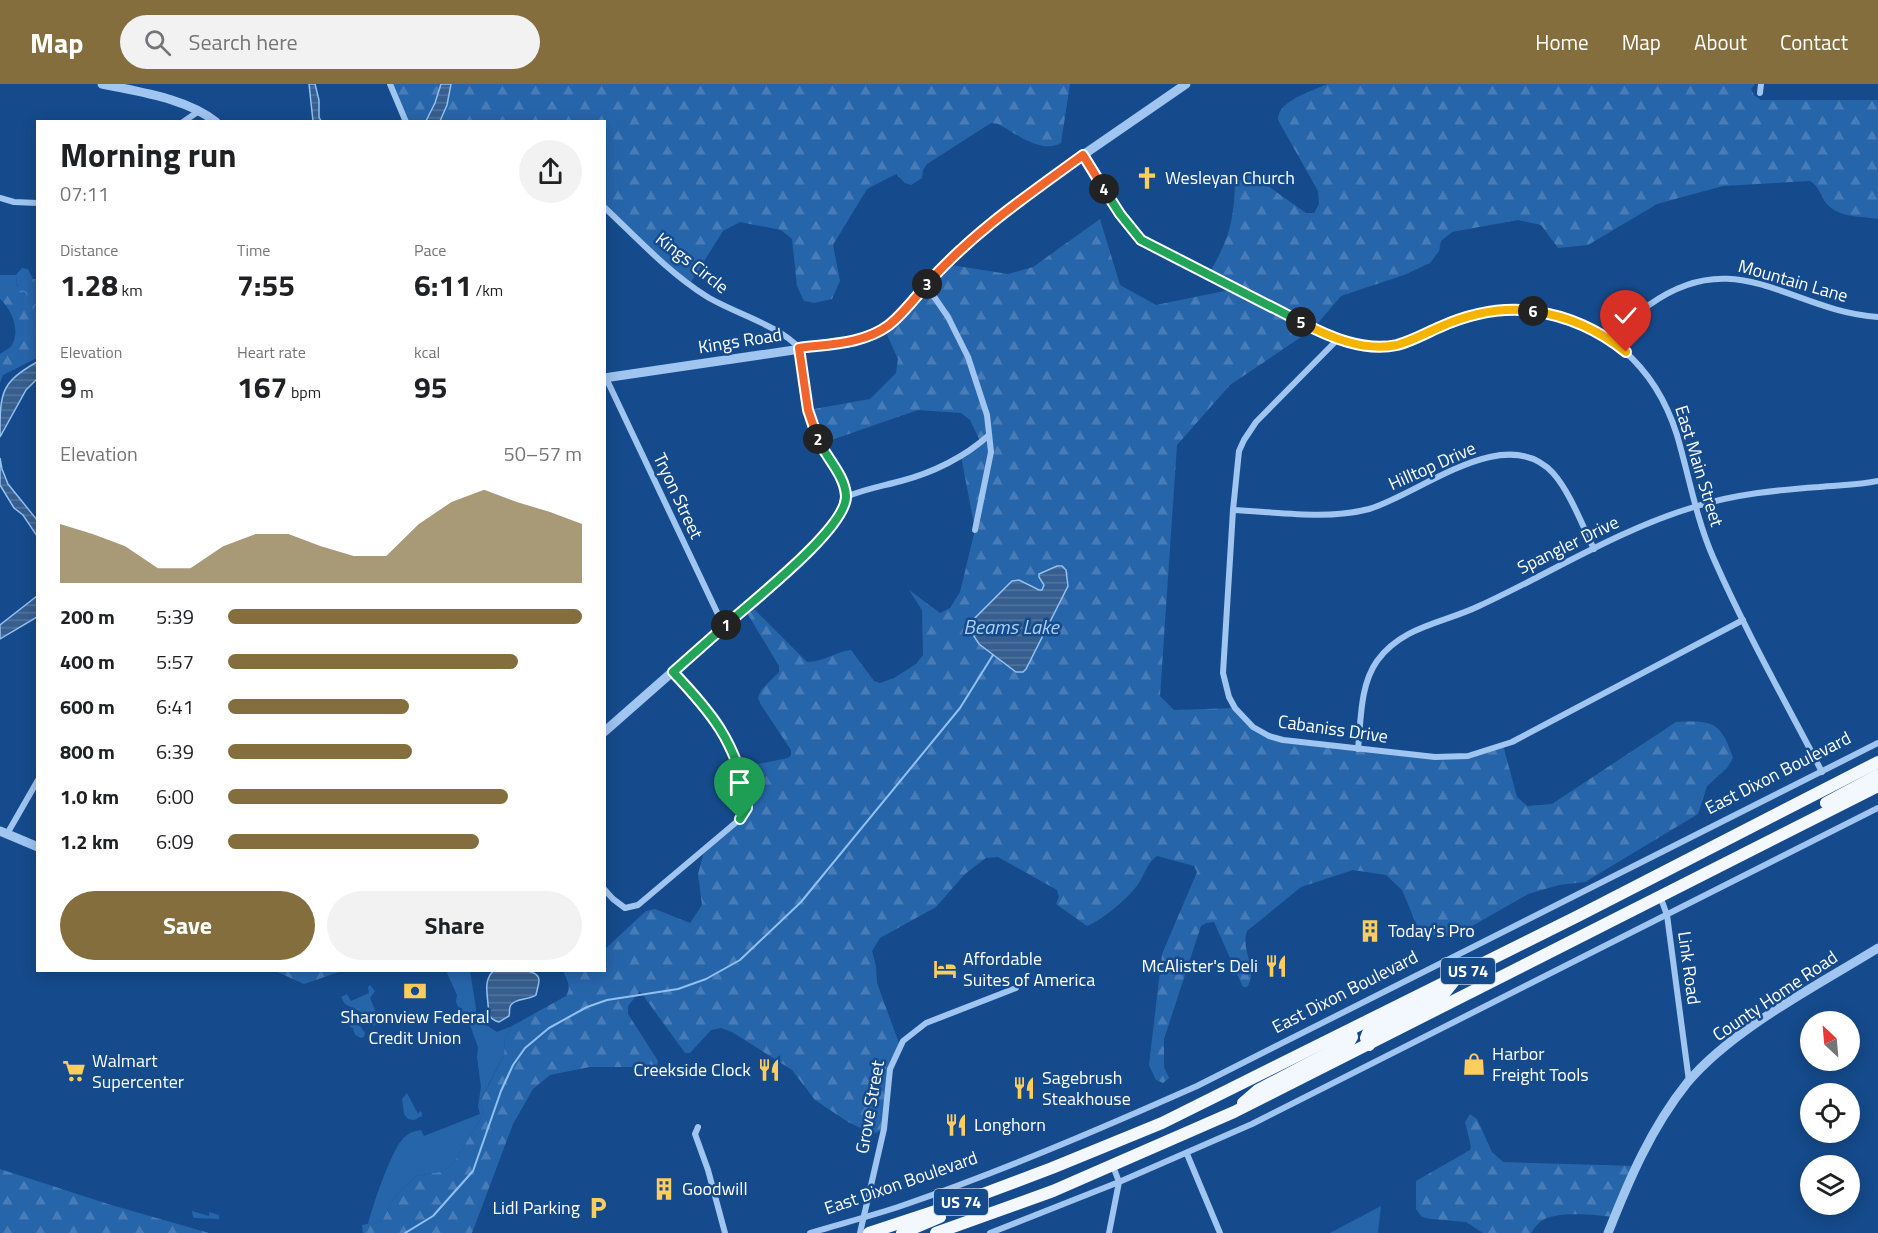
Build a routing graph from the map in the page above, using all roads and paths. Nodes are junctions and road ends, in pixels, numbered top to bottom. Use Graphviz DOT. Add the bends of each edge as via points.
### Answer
graph roads {
  1 [pos="102,84"];
  2 [pos="390,84"];
  3 [pos="1186,84"];
  4 [pos="1761,84"];
  5 [pos="1760,93"];
  6 [pos="200,111"];
  7 [pos="186,120"];
  8 [pos="213,120"];
  9 [pos="405,120"];
  10 [pos="1083,155"];
  11 [pos="0,198"];
  12 [pos="36,203"];
  13 [pos="606,209"];
  14 [pos="926,285"];
  15 [pos="1878,317"];
  16 [pos="1338,339"];
  17 [pos="1612,340"];
  18 [pos="799,348"];
  19 [pos="606,378"];
  20 [pos="606,380"];
  21 [pos="989,435"];
  22 [pos="1878,481"];
  23 [pos="846,497"];
  24 [pos="1695,506"];
  25 [pos="1233,510"];
  26 [pos="975,530"];
  27 [pos="1594,549"];
  28 [pos="1743,620"];
  29 [pos="724,627"];
  30 [pos="673,672"];
  31 [pos="606,730"];
  32 [pos="1878,743"];
  33 [pos="1358,749"];
  34 [pos="1878,762"];
  35 [pos="1822,771"];
  36 [pos="1878,775"];
  37 [pos="36,783"];
  38 [pos="1878,786"];
  39 [pos="1878,808"];
  40 [pos="1810,819"];
  41 [pos="3,832"];
  42 [pos="36,846"];
  43 [pos="606,891"];
  44 [pos="1660,896"];
  45 [pos="1667,915"];
  46 [pos="1878,948"];
  47 [pos="1458,976"];
  48 [pos="1016,987"];
  49 [pos="1343,1014"];
  50 [pos="1350,1031"];
  51 [pos="1369,1045"];
  52 [pos="1377,1061"];
  53 [pos="1689,1082"];
  54 [pos="1234,1112"];
  55 [pos="698,1127"];
  56 [pos="1187,1154"];
  57 [pos="1113,1166"];
  58 [pos="1119,1182"];
  59 [pos="951,1206"];
  60 [pos="865,1217"];
  61 [pos="1004,1231"];
  62 [pos="725,1233"];
  63 [pos="810,1233"];
  64 [pos="860,1233"];
  65 [pos="869,1233"];
  66 [pos="902,1233"];
  67 [pos="936,1233"];
  68 [pos="990,1233"];
  69 [pos="1108,1233"];
  70 [pos="1220,1233"];
  71 [pos="1608,1233"];
  1 -- 6 [label="street"];
  2 -- 9 [label="street"];
  3 -- 10 [label="street, Kings Road"];
  4 -- 5 [label="street"];
  6 -- 7 [label="street"];
  6 -- 8 [label="street"];
  10 -- 14 [label="street, Kings Road" via="984,228"];
  10 -- 16 [label="street, East Main Street" via="1141,240"];
  11 -- 12 [label="street"];
  13 -- 18 [label="street, Kings Circle" via="689,285 786,336"];
  14 -- 18 [label="street, Kings Road" via="879,332 848,342"];
  14 -- 21 [label="street" via="968,357 987,416"];
  15 -- 17 [label="street, Mountain Lane" via="1847,312 1748,280 1724,277 1689,284 1663,295"];
  16 -- 17 [label="street, East Main Street" via="1373,346 1396,345 1459,319 1521,310 1580,324"];
  16 -- 25 [label="street, Cabaniss Drive" via="1249,432 1239,452"];
  17 -- 24 [label="street, East Main Street" via="1637,362 1668,411"];
  18 -- 19 [label="street, Kings Road"];
  18 -- 23 [label="street" via="812,424 839,474"];
  20 -- 29 [label="street, Tryon Street"];
  21 -- 23 [label="street" via="961,456 925,474"];
  21 -- 26 [label="street" via="989,467"];
  22 -- 24 [label="street, Spangler Drive" via="1769,492"];
  23 -- 29 [label="street" via="842,513 816,544"];
  24 -- 27 [label="street, Spangler Drive"];
  24 -- 28 [label="street, East Main Street" via="1712,556"];
  25 -- 27 [label="street, Hilltop Drive" via="1344,514 1388,502 1475,461 1518,455 1544,466 1558,479"];
  25 -- 33 [label="street, Cabaniss Drive" via="1223,673 1235,708 1253,727 1283,740"];
  27 -- 33 [label="street, Spangler Drive" via="1478,607 1395,641 1377,661 1369,679"];
  28 -- 33 [label="street, Cabaniss Drive" via="1496,748 1449,758"];
  28 -- 35 [label="street, East Main Street"];
  29 -- 30 [label="street"];
  30 -- 31 [label="street"];
  30 -- 43 [label="street" via="725,735 746,793 747,808 740,819 638,905 625,908"];
  32 -- 35 [label="street, East Dixon Boulevard"];
  34 -- 47 [label="highway, East Dixon Boulevard / US 74"];
  35 -- 49 [label="street, East Dixon Boulevard"];
  36 -- 40 [label="highway" via="1828,802"];
  37 -- 41 [label="street"];
  38 -- 40 [label="highway, US 74"];
  39 -- 45 [label="street"];
  40 -- 44 [label="highway, US 74"];
  41 -- 42 [label="street"];
  44 -- 45 [label="street, Link Road"];
  44 -- 51 [label="highway, US 74"];
  45 -- 52 [label="street"];
  45 -- 53 [label="street, Link Road"];
  46 -- 53 [label="street, County Home Road" via="1745,1031"];
  47 -- 50 [label="highway, East Dixon Boulevard / US 74"];
  47 -- 51 [label="highway" via="1442,996 1368,1033"];
  48 -- 60 [label="street, Grove Street" via="926,1023 903,1041 890,1070 884,1129"];
  49 -- 50 [label="street"];
  49 -- 60 [label="street, East Dixon Boulevard" via="1135,1114"];
  50 -- 54 [label="highway" via="1352,1037 1348,1042 1258,1090"];
  50 -- 59 [label="highway, East Dixon Boulevard / US 74" via="1162,1123"];
  51 -- 52 [label="street"];
  51 -- 54 [label="highway, US 74"];
  52 -- 56 [label="street"];
  53 -- 71 [label="street, County Home Road" via="1651,1137"];
  54 -- 57 [label="highway, US 74"];
  55 -- 62 [label="street" via="695,1134"];
  56 -- 58 [label="street"];
  56 -- 70 [label="street"];
  57 -- 58 [label="street"];
  57 -- 67 [label="highway, US 74"];
  58 -- 61 [label="street"];
  58 -- 69 [label="street"];
  59 -- 65 [label="highway, East Dixon Boulevard / US 74"];
  59 -- 66 [label="highway" via="942,1216"];
  60 -- 63 [label="street, East Dixon Boulevard"];
  60 -- 64 [label="street, Grove Street"];
  61 -- 68 [label="street"];
}
